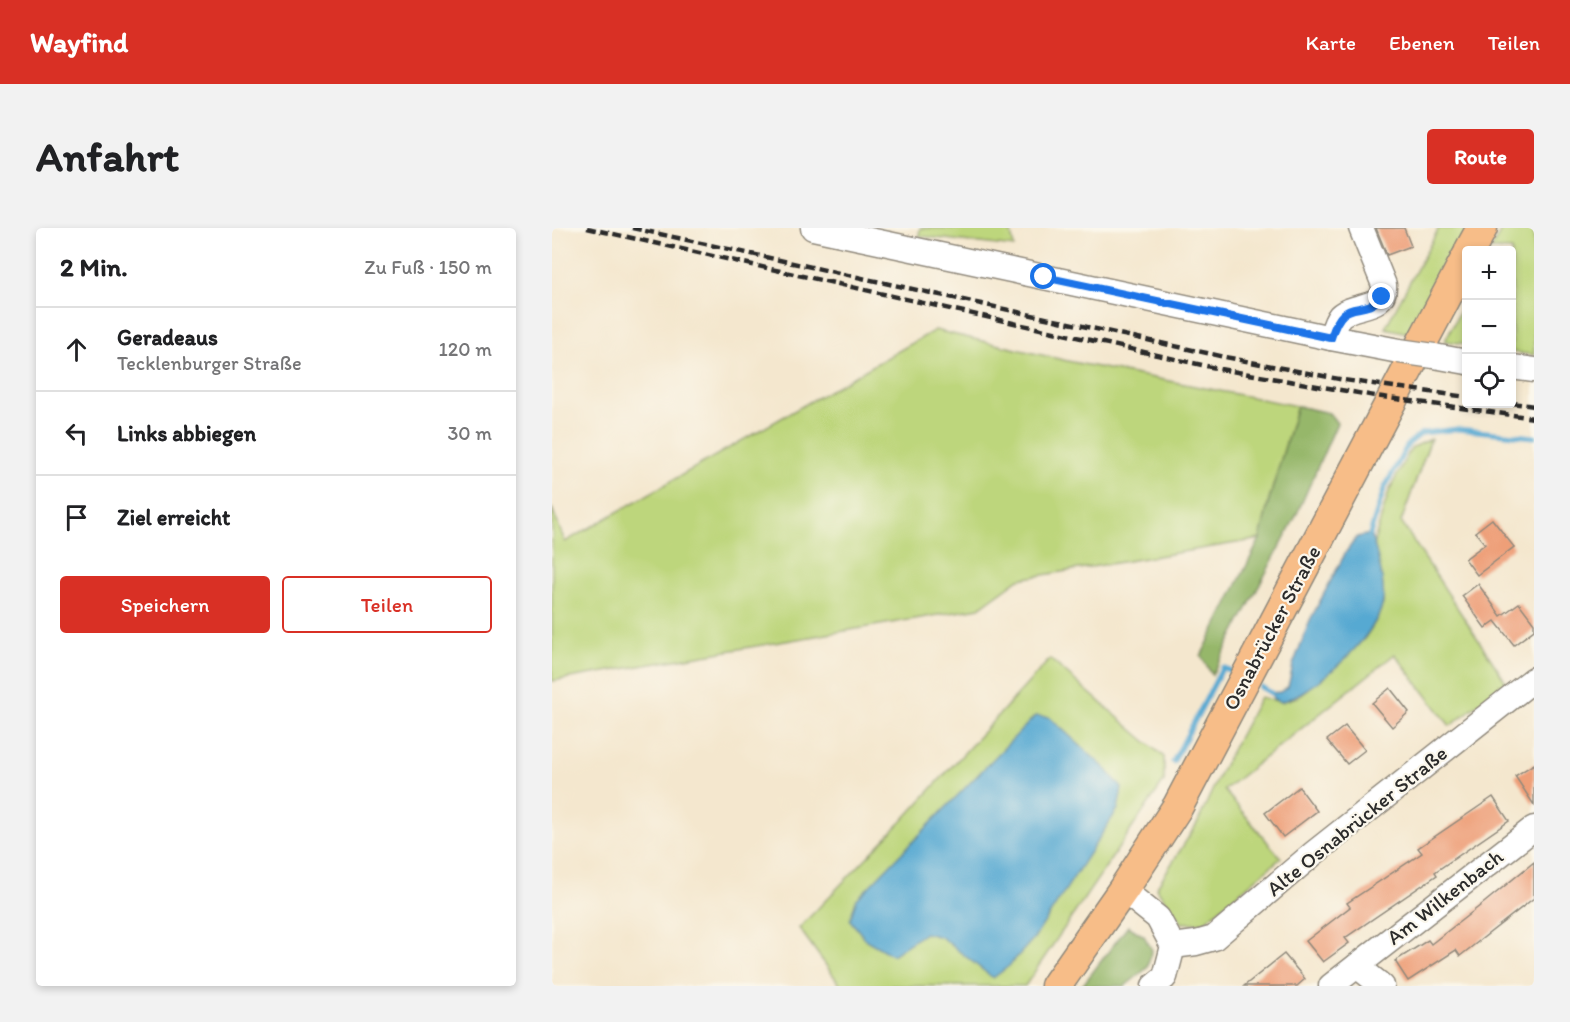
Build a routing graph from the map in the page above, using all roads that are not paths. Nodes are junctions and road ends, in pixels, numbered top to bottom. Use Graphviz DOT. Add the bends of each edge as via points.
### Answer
graph roads {
  1 [pos="813,228"];
  2 [pos="1361,228"];
  3 [pos="1482,228"];
  4 [pos="847,232"];
  5 [pos="1472,246"];
  6 [pos="1462,266"];
  7 [pos="1331,338"];
  8 [pos="1462,361"];
  9 [pos="1516,368"];
  10 [pos="1534,370"];
  11 [pos="1534,679"];
  12 [pos="1534,828"];
  13 [pos="1123,890"];
  14 [pos="1173,946"];
  15 [pos="1357,966"];
  16 [pos="1056,986"];
  17 [pos="1154,986"];
  18 [pos="1331,986"];
  19 [pos="1382,986"];
  1 -- 4 [label="street"];
  2 -- 7 [label="street" via="1385,291 1377,302 1341,315"];
  3 -- 5 [label="main road"];
  4 -- 7 [label="street"];
  6 -- 13 [label="main road, Osnabrücker Straße" via="1178,806"];
  7 -- 8 [label="street, bridge"];
  9 -- 10 [label="street"];
  11 -- 14 [label="street, Alte Osnabrücker Straße" via="1314,853 1214,938"];
  12 -- 15 [label="street, Am Wilkenbach"];
  13 -- 14 [label="street" via="1158,918"];
  13 -- 16 [label="main road, Osnabrücker Straße"];
  14 -- 17 [label="street" via="1165,977"];
  15 -- 18 [label="street, Am Wilkenbach"];
  15 -- 19 [label="street"];
}
